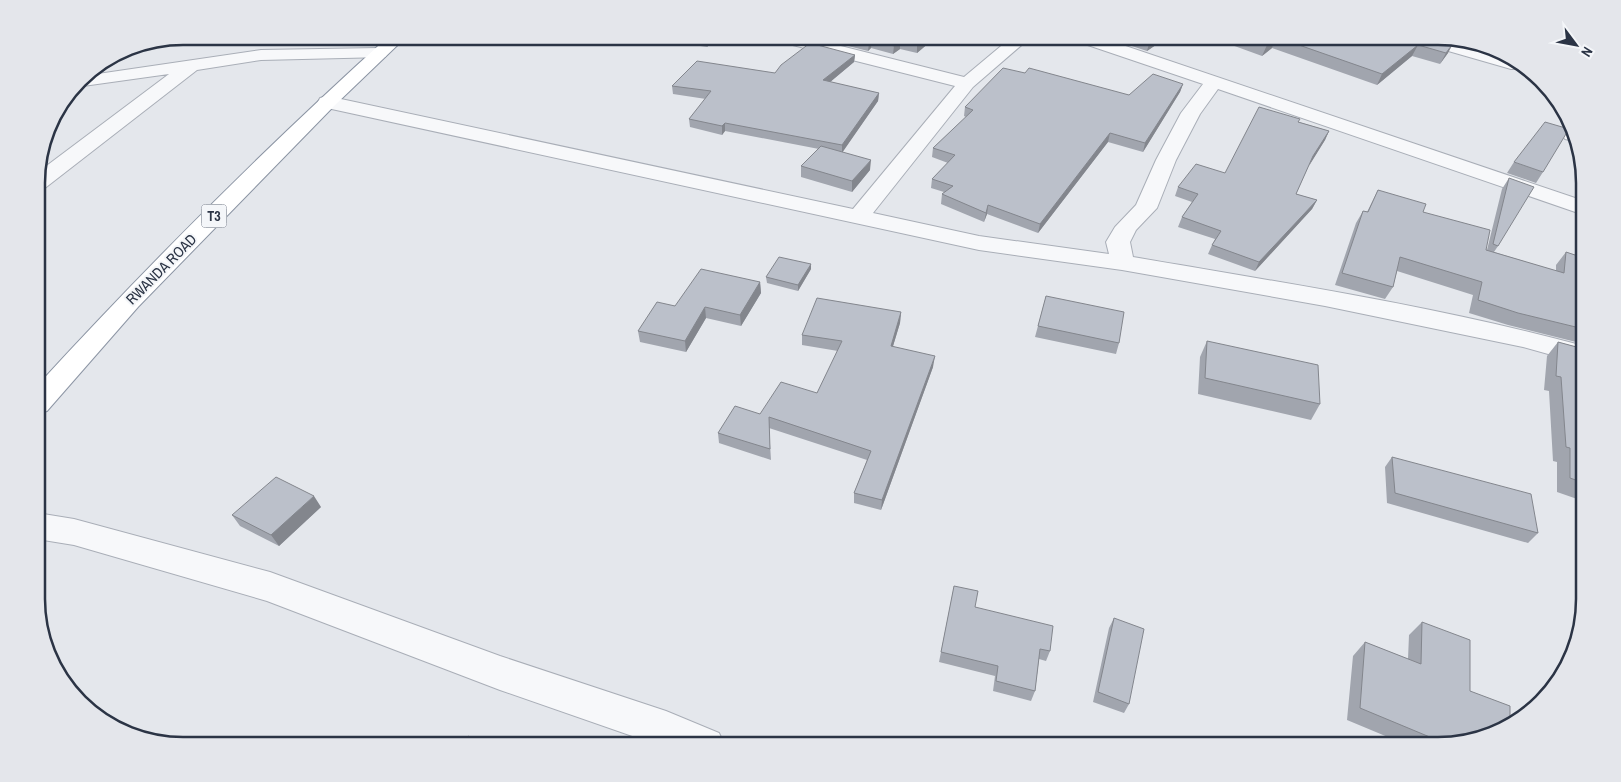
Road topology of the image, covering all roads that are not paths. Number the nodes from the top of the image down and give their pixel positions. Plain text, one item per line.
1 (388, 45) edge
2 (816, 45) edge
3 (1013, 45) edge
4 (1105, 45) edge
5 (1450, 46) edge
6 (379, 53) junction
7 (1498, 60) edge
8 (194, 64) junction
9 (91, 80) edge
10 (968, 83) junction
11 (1213, 83) junction
12 (327, 102) junction
13 (45, 178) edge
14 (1576, 205) edge
15 (859, 216) junction
16 (1122, 263) junction
17 (1576, 353) edge
18 (45, 395) edge
19 (45, 527) edge
20 (685, 737) edge

1 - 6 highway, RWANDA ROAD / T3
2 - 10 street
3 - 10 street
4 - 11 street
5 - 7 street
6 - 8 street
6 - 12 highway, RWANDA ROAD / T3
8 - 9 street
8 - 13 street
10 - 15 street
11 - 14 street
11 - 16 street
12 - 15 street
12 - 18 highway, RWANDA ROAD / T3
15 - 16 street
16 - 17 street
19 - 20 street

